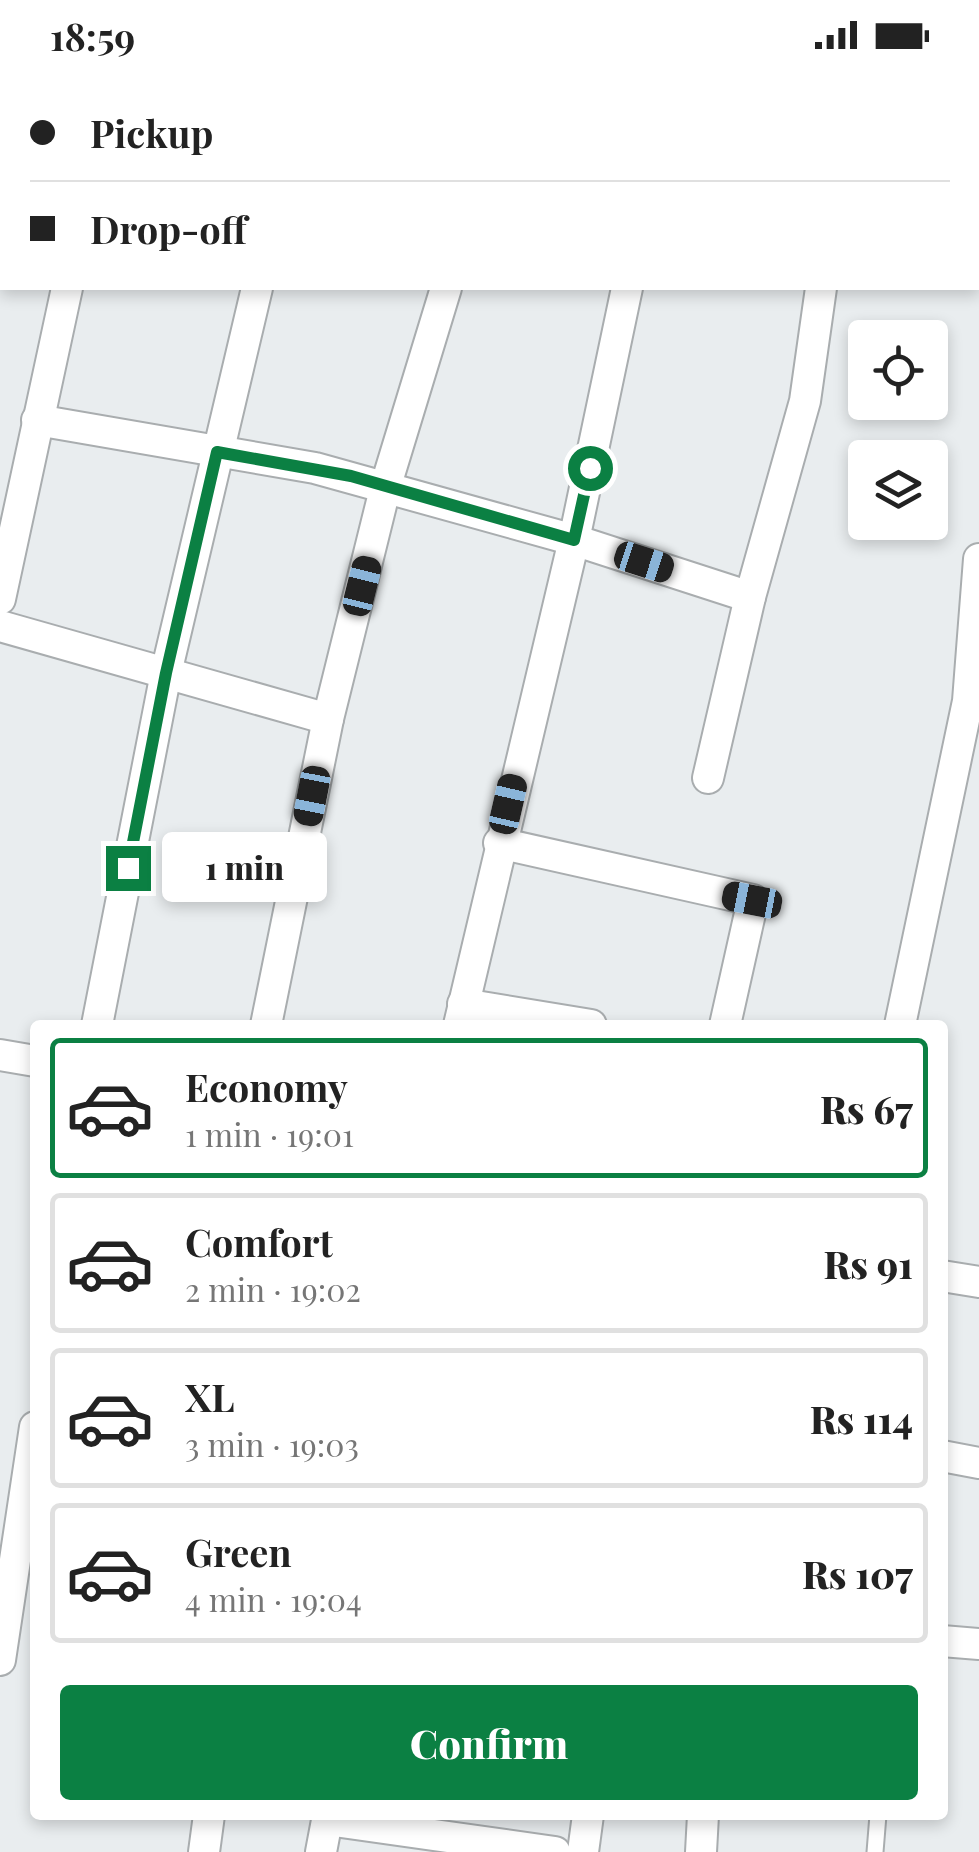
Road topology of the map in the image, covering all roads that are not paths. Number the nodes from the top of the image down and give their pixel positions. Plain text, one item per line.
1 (67, 290) edge
2 (256, 290) edge
3 (445, 290) edge
4 (628, 290) edge
5 (821, 290) edge
6 (36, 420) junction
7 (217, 452) junction
8 (386, 486) junction
9 (574, 540) junction
10 (979, 559) edge
11 (750, 596) junction
12 (0, 599) edge
13 (0, 626) edge
14 (166, 673) junction
15 (328, 719) junction
16 (708, 778) dead end
17 (499, 843) junction
18 (461, 1014) edge
19 (98, 1020) edge
20 (267, 1020) edge
21 (532, 1020) edge
22 (726, 1020) edge
23 (901, 1020) edge
24 (0, 1055) edge
25 (30, 1060) edge
26 (948, 1277) edge
27 (979, 1282) edge
28 (948, 1457) edge
29 (30, 1460) edge
30 (979, 1463) edge
31 (948, 1641) edge
32 (979, 1644) edge
33 (0, 1660) edge
34 (208, 1820) edge
35 (328, 1820) edge
36 (341, 1820) edge
37 (587, 1820) edge
38 (703, 1820) edge
39 (878, 1820) edge
40 (204, 1852) edge
41 (322, 1852) edge
42 (555, 1852) edge
43 (583, 1852) edge
44 (701, 1852) edge
45 (875, 1852) edge

1 - 6 street
2 - 7 street
3 - 8 street
4 - 9 street
5 - 11 street
6 - 7 street
6 - 12 street
7 - 8 street
7 - 14 street
8 - 9 street
8 - 15 street
9 - 11 street
9 - 17 street
10 - 23 street
11 - 16 street
13 - 14 street
14 - 15 street
14 - 19 street
15 - 20 street
17 - 18 street
17 - 22 street
18 - 21 street
24 - 25 street
26 - 27 street
28 - 30 street
29 - 33 street
31 - 32 street
34 - 40 street
35 - 41 street
36 - 42 street
37 - 43 street
38 - 44 street
39 - 45 lane

